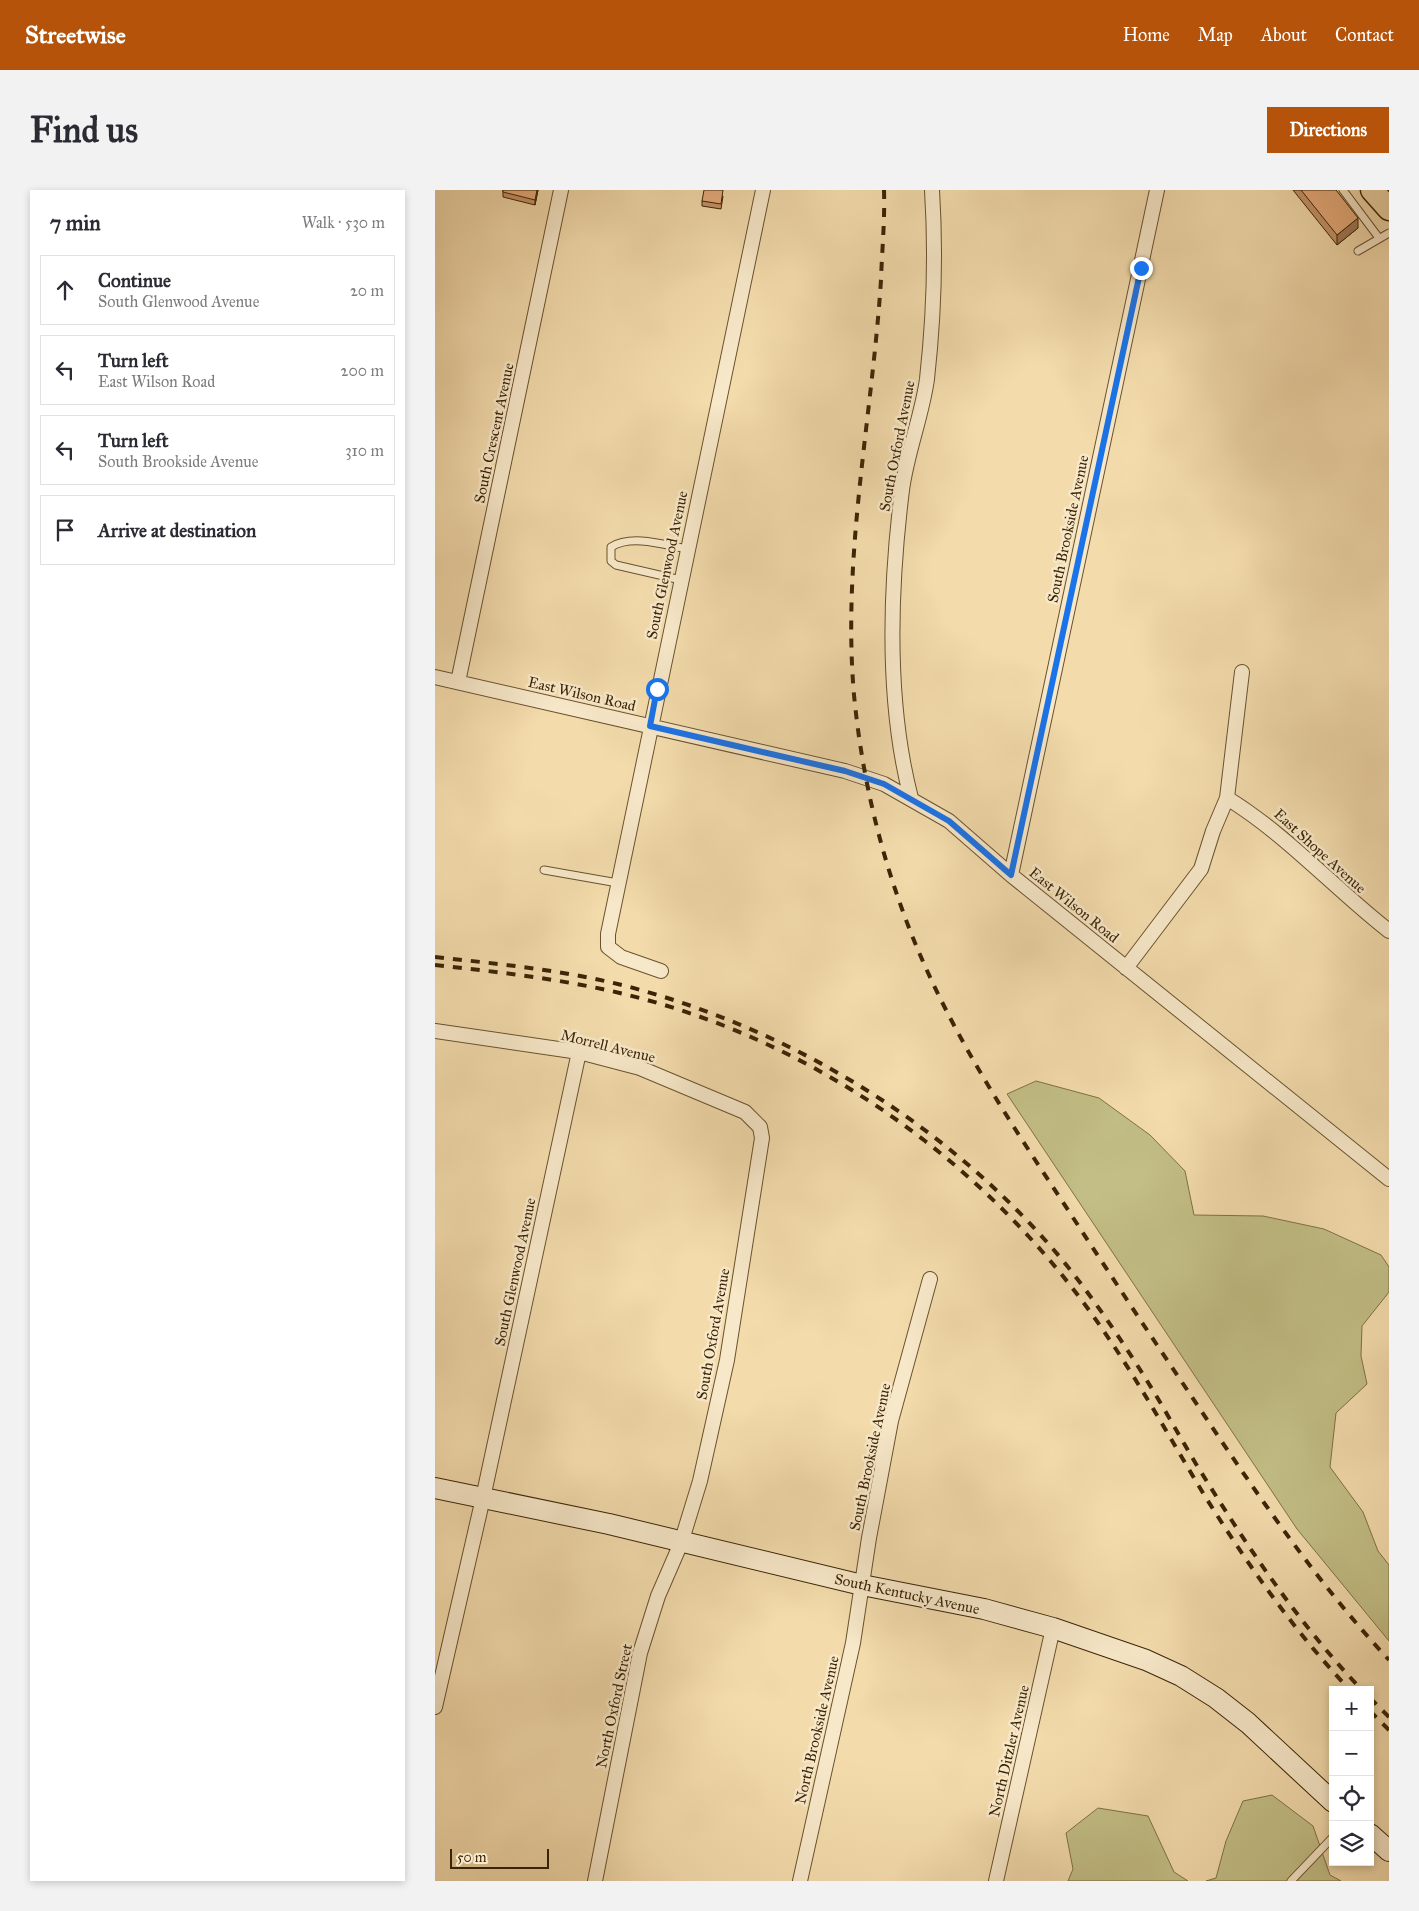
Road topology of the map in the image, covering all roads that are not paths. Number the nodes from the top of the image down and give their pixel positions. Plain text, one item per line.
1 (561, 190) edge
2 (763, 190) edge
3 (932, 190) edge
4 (1157, 190) edge
5 (1343, 190) edge
6 (1371, 190) edge
7 (1389, 209) edge
8 (1389, 233) edge
9 (1379, 238) junction
10 (1358, 250) dead end
11 (687, 549) junction
12 (681, 580) junction
13 (1242, 672) dead end
14 (435, 677) edge
15 (458, 682) junction
16 (650, 726) junction
17 (911, 798) junction
18 (1227, 798) junction
19 (544, 870) dead end
20 (1011, 875) junction
21 (618, 883) junction
22 (1389, 931) edge
23 (1126, 968) junction
24 (661, 971) dead end
25 (435, 1031) edge
26 (579, 1052) junction
27 (760, 1128) joint
28 (1389, 1179) edge
29 (930, 1279) dead end
30 (435, 1488) edge
31 (483, 1498) junction
32 (681, 1543) junction
33 (862, 1586) junction
34 (1053, 1628) junction
35 (435, 1707) edge
36 (1329, 1798) edge
37 (1374, 1838) edge
38 (1329, 1842) edge
39 (1389, 1851) edge
40 (595, 1881) edge
41 (800, 1881) edge
42 (996, 1881) edge
43 (1291, 1881) edge

1 - 15 street, South Crescent Avenue
2 - 11 street, South Glenwood Avenue
3 - 17 street, South Oxford Avenue
4 - 20 street, South Brookside Avenue
5 - 9 lane
6 - 7 main road
8 - 9 lane
9 - 10 lane
11 - 12 street, South Glenwood Avenue
11 - 12 lane
12 - 16 street, South Glenwood Avenue
13 - 18 street
14 - 15 street, East Wilson Road
15 - 16 street, East Wilson Road
16 - 17 street, East Wilson Road
16 - 21 street, South Glenwood Avenue
17 - 20 street, East Wilson Road
18 - 22 street, East Shope Avenue
18 - 23 street
19 - 21 lane
20 - 23 street, East Wilson Road
21 - 24 street, South Glenwood Avenue
23 - 28 street, East Wilson Road
25 - 26 street, Morrell Avenue
26 - 27 street, Morrell Avenue
26 - 31 street, South Glenwood Avenue
27 - 32 street, South Oxford Avenue
29 - 33 street, South Brookside Avenue
30 - 31 street, South Kentucky Avenue
31 - 32 street, South Kentucky Avenue
31 - 35 street, South Glenwood Avenue
32 - 33 street, South Kentucky Avenue
32 - 40 street, North Oxford Street
33 - 34 street, South Kentucky Avenue
33 - 41 street, North Brookside Avenue
34 - 36 street, South Kentucky Avenue
34 - 42 street, North Ditzler Avenue
37 - 39 street
38 - 43 lane

